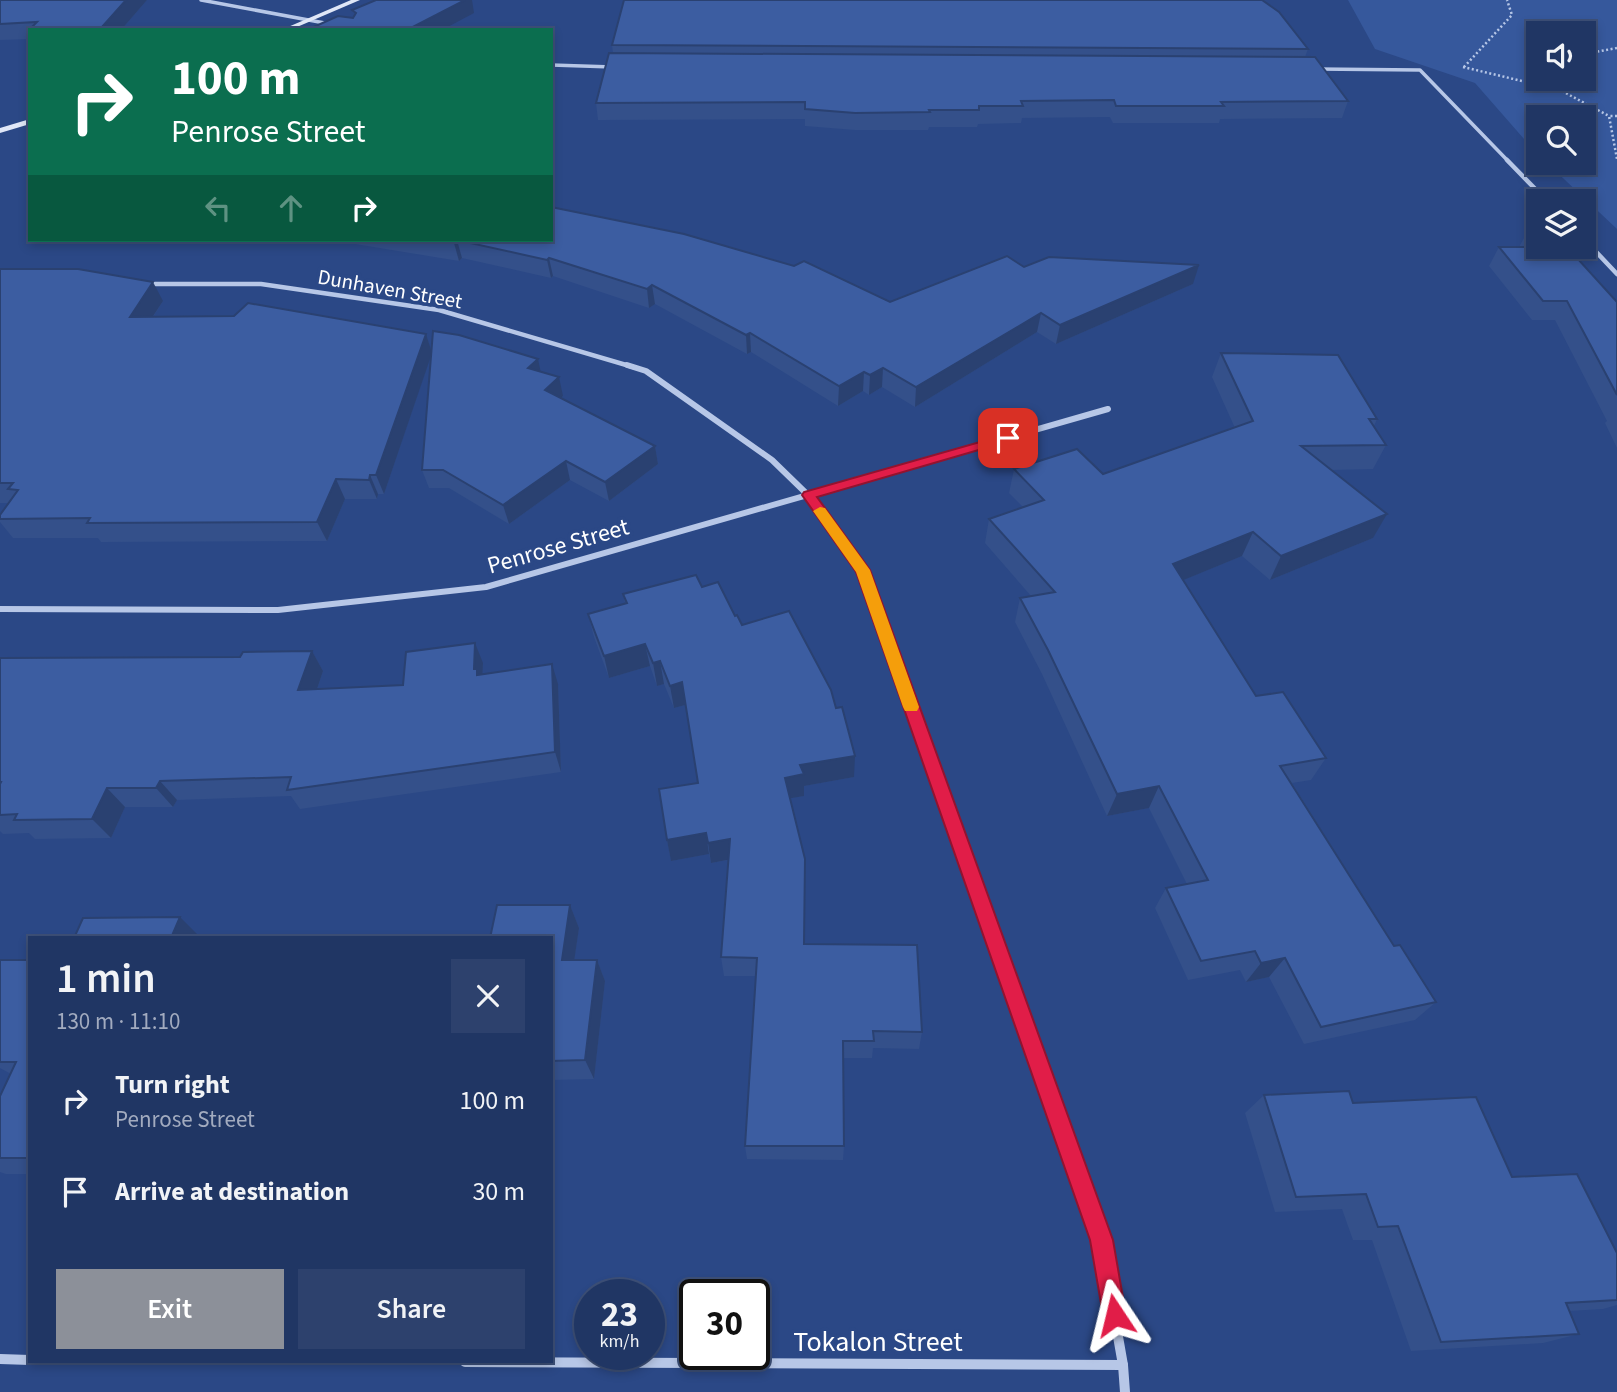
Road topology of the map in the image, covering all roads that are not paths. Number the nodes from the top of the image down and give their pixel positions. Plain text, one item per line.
1 (201, 0) edge
2 (357, 0) edge
3 (308, 20) junction
4 (341, 26) edge
5 (289, 28) edge
6 (553, 65) edge
7 (614, 66) edge
8 (1309, 69) edge
9 (28, 122) edge
10 (0, 131) edge
11 (1535, 189) edge
12 (1596, 252) edge
13 (1617, 274) edge
14 (137, 284) edge
15 (1108, 409) dead end
16 (808, 495) junction
17 (0, 609) edge
18 (0, 1359) edge
19 (28, 1360) edge
20 (553, 1362) edge
21 (1123, 1364) junction
22 (1125, 1392) edge

1 - 3 street
2 - 3 main road
3 - 4 street
3 - 5 main road
6 - 7 street
8 - 11 street
9 - 10 main road
12 - 13 street
14 - 16 street, Dunhaven Street
15 - 16 street, Penrose Street
16 - 17 street, Penrose Street
16 - 21 street, Dunhaven Street
18 - 19 street
20 - 21 street, Tokalon Street
21 - 22 street, Dunhaven Street

